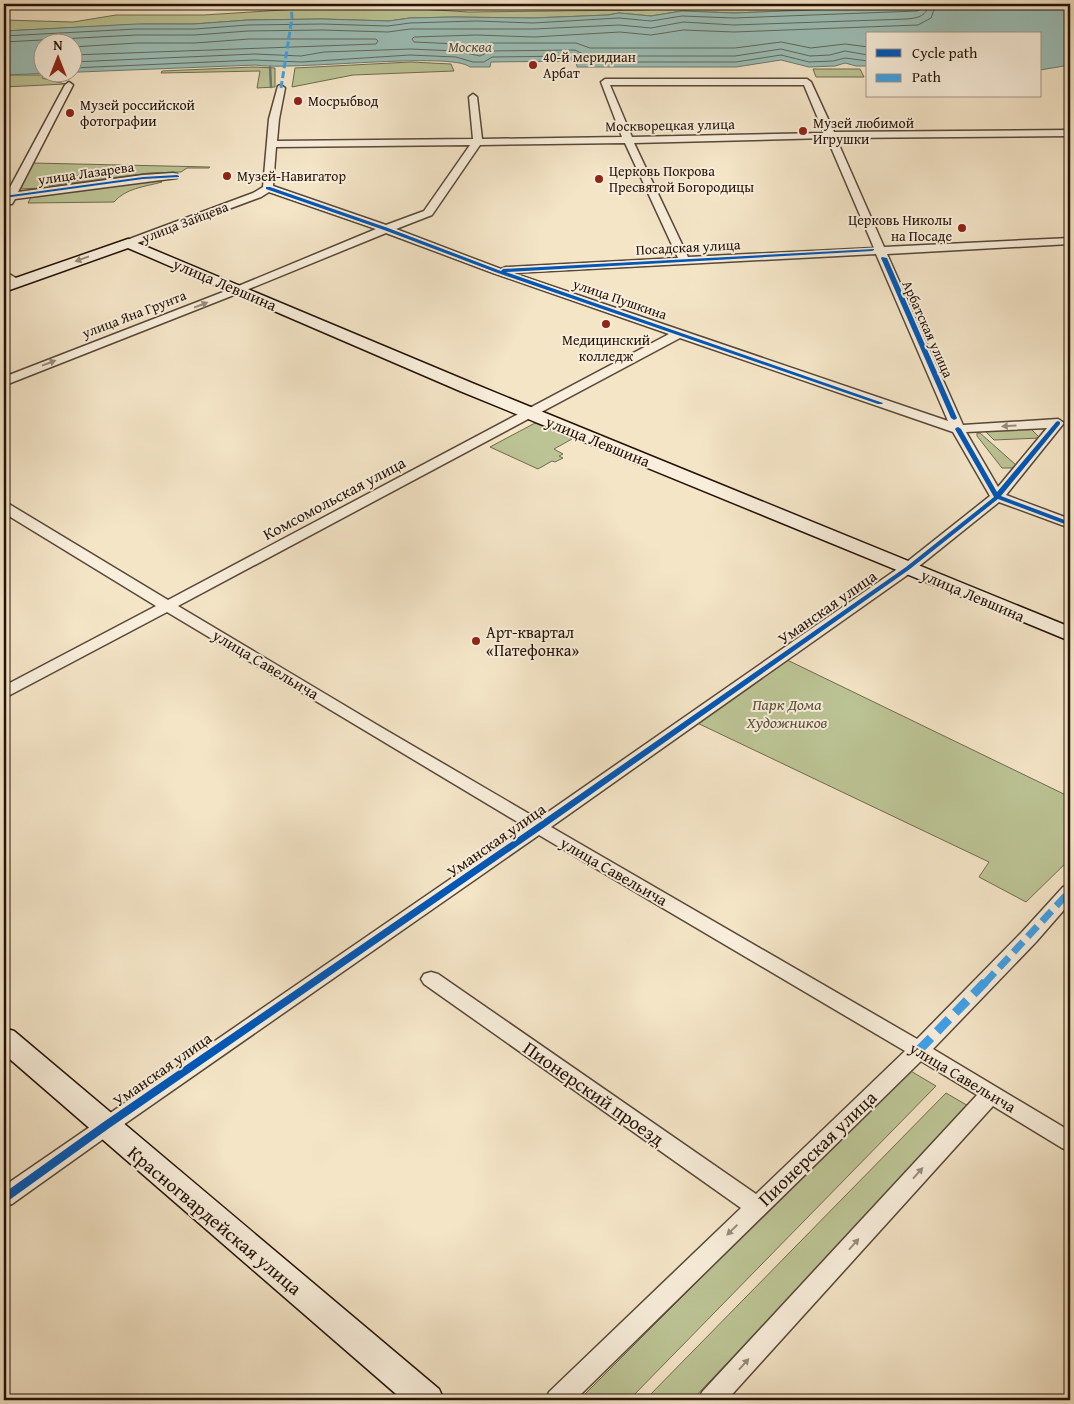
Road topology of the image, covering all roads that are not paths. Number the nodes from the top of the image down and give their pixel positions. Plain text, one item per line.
1 (69, 86) dead end
2 (281, 88) dead end
3 (473, 97) dead end
4 (1070, 133) edge
5 (831, 135) junction
6 (628, 140) junction
7 (478, 141) junction
8 (271, 144) junction
9 (173, 176) dead end
10 (268, 188) junction
11 (7, 197) edge
12 (4, 208) edge
13 (386, 229) junction
14 (1070, 241) edge
15 (128, 243) junction
16 (880, 250) junction
17 (684, 260) junction
18 (497, 271) junction
19 (4, 274) edge
20 (10, 285) edge
21 (240, 289) junction
22 (680, 333) junction
23 (4, 381) edge
24 (532, 414) junction
25 (958, 429) junction
26 (997, 496) junction
27 (4, 506) edge
28 (1070, 524) edge
29 (908, 568) junction
30 (169, 605) junction
31 (1070, 635) edge
32 (4, 692) edge
33 (539, 827) junction
34 (1070, 891) edge
35 (431, 979) dead end
36 (4, 1038) edge
37 (919, 1050) junction
38 (990, 1094) junction
39 (105, 1126) junction
40 (1070, 1142) edge
41 (4, 1198) edge
42 (756, 1206) junction
43 (427, 1400) edge
44 (558, 1400) edge
45 (711, 1400) edge

1 - 11 street
2 - 8 street
3 - 7 street
4 - 5 street, Москворецкая улица
5 - 6 street, Москворецкая улица
5 - 6 street, Арбатская улица
5 - 16 street, Арбатская улица
6 - 7 street, Москворецкая улица
6 - 17 street
7 - 8 street, Москворецкая улица
7 - 13 street
8 - 10 street
9 - 11 street, улица Лазарева
10 - 13 street, улица Пушкина
10 - 15 street, улица Зайцева
11 - 12 street
13 - 18 street, улица Пушкина
13 - 21 street, улица Яна Грунта
14 - 16 street, Посадская улица
15 -> 20 street, улица Зайцева
15 - 21 street, улица Левшина
16 - 17 street, Посадская улица
16 - 25 street, Арбатская улица
17 - 18 street, Посадская улица
18 - 22 street, улица Пушкина
19 - 20 street
23 -> 21 street, улица Яна Грунта
21 - 24 street, улица Левшина
22 - 24 street, Комсомольская улица
22 - 25 street, улица Пушкина
24 - 29 street, улица Левшина
24 - 30 street, Комсомольская улица
25 - 26 street, Арбатская улица
26 -> 25 street, Уманская улица
26 - 28 street
26 - 29 street, Уманская улица
27 - 30 street, улица Савельича
29 - 31 street, улица Левшина
29 - 33 street, Уманская улица
30 - 32 street, Комсомольская улица
30 - 33 street, улица Савельича
33 - 37 street, улица Савельича
33 - 39 street, Уманская улица
34 - 37 street, Пионерская улица
35 - 42 street, Пионерский проезд
36 - 39 street, Красногвардейская улица
37 - 38 street, улица Савельича
37 - 42 street, Пионерская улица
38 - 40 street, улица Савельича
45 -> 38 street
39 - 41 street, Уманская улица
39 - 43 street, Красногвардейская улица
42 -> 44 street, Пионерская улица

